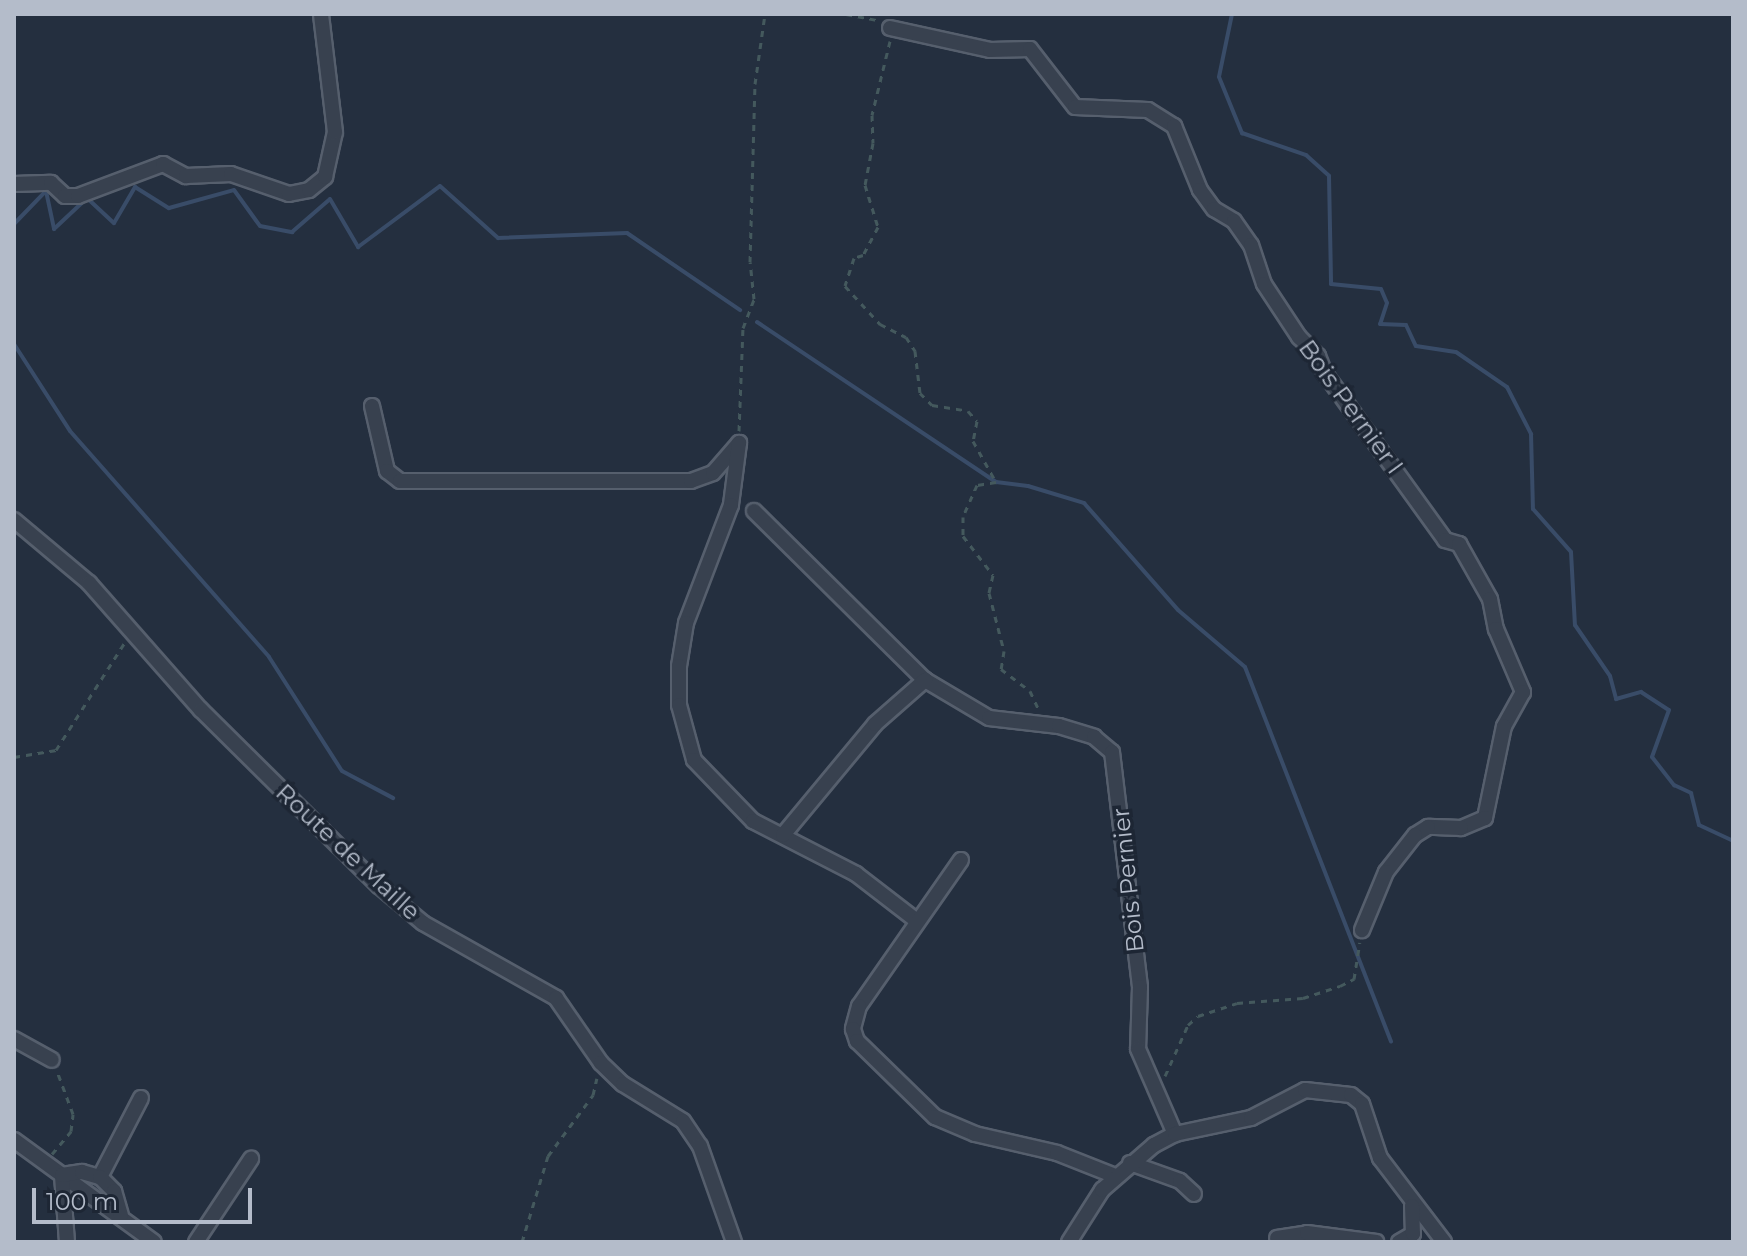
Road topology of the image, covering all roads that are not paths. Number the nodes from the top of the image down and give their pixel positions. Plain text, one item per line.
1 (321, 14) edge
2 (890, 28) road end
3 (14, 184) edge
4 (372, 406) dead end
5 (713, 473) junction
6 (731, 505) junction
7 (754, 511) dead end
8 (14, 520) edge
9 (925, 680) junction
10 (783, 835) junction
11 (961, 860) dead end
12 (917, 921) junction
13 (1362, 930) road end
14 (14, 1039) edge
15 (52, 1060) road end
16 (141, 1098) dead end
17 (1175, 1134) junction
18 (14, 1140) edge
19 (251, 1159) dead end
20 (1130, 1163) junction
21 (62, 1175) junction
22 (1115, 1176) junction
23 (100, 1177) junction
24 (1194, 1194) dead end
25 (1411, 1202) junction
26 (121, 1215) junction
27 (1277, 1238) dead end
28 (67, 1242) edge
29 (154, 1242) edge
30 (196, 1242) edge
31 (734, 1242) edge
32 (1069, 1242) edge
33 (1376, 1242) edge
34 (1399, 1242) edge
35 (1444, 1242) edge

1 - 3 street
2 - 13 street, Bois Pernier I
4 - 5 street
5 - 6 street
5 - 6 street
6 - 10 street
7 - 9 street, Bois Pernier
8 - 31 street, Route de Maille
9 - 10 street
9 - 17 street, Bois Pernier
10 - 12 street
11 - 12 street
12 - 22 street
14 - 15 street
16 - 23 street
17 - 20 street
17 - 25 street
18 - 21 street
19 - 30 street
20 - 22 street
20 - 24 street
21 - 23 street
21 - 26 street
21 - 28 street
22 - 32 street
23 - 26 street
25 - 34 street
25 - 35 street
26 - 29 street
27 - 33 street

